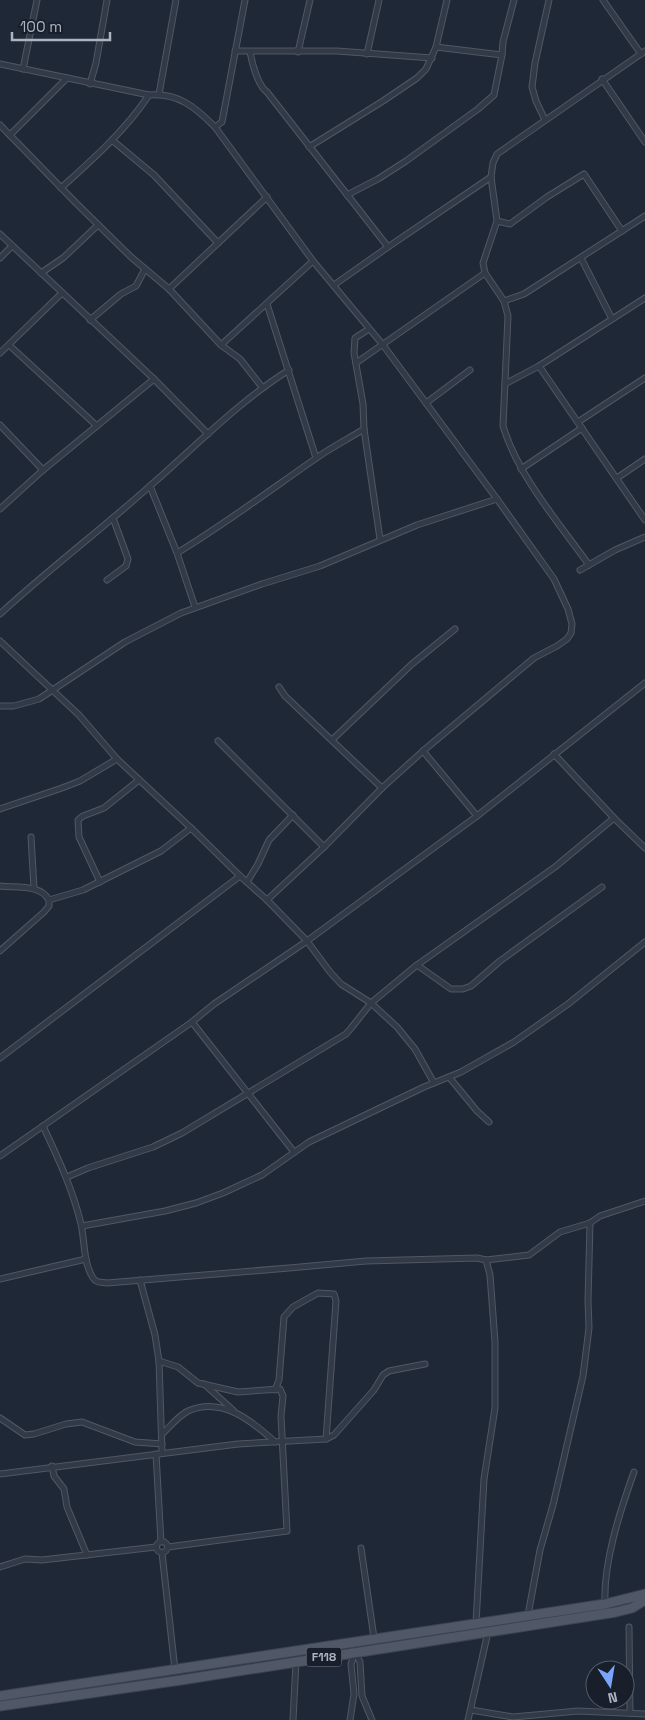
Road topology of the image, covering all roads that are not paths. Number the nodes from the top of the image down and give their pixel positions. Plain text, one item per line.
1 (37, 0) edge
2 (107, 0) edge
3 (176, 0) edge
4 (245, 0) edge
5 (310, 0) edge
6 (379, 0) edge
7 (447, 0) edge
8 (514, 0) edge
9 (549, 0) edge
10 (603, 0) edge
11 (436, 46) junction
12 (235, 51) junction
13 (250, 52) junction
14 (298, 52) junction
15 (643, 53) edge
16 (367, 54) junction
17 (502, 55) junction
18 (432, 58) junction
19 (0, 64) edge
20 (23, 69) junction
21 (67, 78) junction
22 (602, 79) junction
23 (90, 84) junction
24 (159, 94) junction
25 (149, 95) junction
26 (545, 120) junction
27 (0, 125) edge
28 (215, 128) junction
29 (10, 135) junction
30 (112, 140) junction
31 (645, 142) edge
32 (309, 147) junction
33 (491, 177) junction
34 (61, 188) junction
35 (347, 196) junction
36 (267, 197) junction
37 (645, 216) edge
38 (497, 221) junction
39 (98, 225) junction
40 (622, 231) junction
41 (0, 234) edge
42 (218, 243) junction
43 (12, 246) junction
44 (388, 247) junction
45 (0, 258) edge
46 (581, 258) junction
47 (313, 261) junction
48 (145, 269) junction
49 (485, 272) junction
50 (41, 273) junction
51 (334, 285) junction
52 (169, 289) junction
53 (62, 293) junction
54 (645, 298) edge
55 (504, 300) junction
56 (267, 304) junction
57 (612, 319) junction
58 (90, 320) junction
59 (369, 328) junction
60 (9, 345) junction
61 (221, 345) junction
62 (383, 345) junction
63 (0, 353) edge
64 (356, 364) junction
65 (539, 366) junction
66 (289, 370) junction
67 (470, 370) dead end
68 (645, 378) edge
69 (154, 380) junction
70 (505, 384) junction
71 (262, 387) junction
72 (426, 403) junction
73 (578, 422) junction
74 (0, 425) edge
75 (97, 426) junction
76 (582, 428) junction
77 (364, 429) junction
78 (208, 434) junction
79 (316, 458) junction
80 (645, 459) edge
81 (521, 469) junction
82 (44, 470) junction
83 (617, 478) junction
84 (150, 486) junction
85 (497, 499) junction
86 (0, 509) edge
87 (113, 518) junction
88 (645, 520) edge
89 (645, 537) edge
90 (380, 539) junction
91 (177, 553) junction
92 (590, 565) junction
93 (580, 570) dead end
94 (108, 580) dead end
95 (195, 607) junction
96 (0, 614) edge
97 (455, 629) dead end
98 (0, 641) edge
99 (645, 683) edge
100 (279, 687) dead end
101 (54, 690) junction
102 (0, 706) edge
103 (332, 740) junction
104 (218, 741) dead end
105 (422, 752) junction
106 (554, 754) junction
107 (117, 759) junction
108 (139, 780) junction
109 (382, 788) junction
110 (0, 809) edge
111 (293, 815) junction
112 (477, 816) junction
113 (614, 818) junction
114 (191, 828) junction
115 (31, 837) dead end
116 (324, 847) junction
117 (645, 848) edge
118 (240, 876) junction
119 (100, 882) junction
120 (247, 882) junction
121 (0, 886) edge
122 (602, 887) dead end
123 (34, 888) junction
124 (49, 900) junction
125 (267, 900) junction
126 (307, 941) junction
127 (645, 942) edge
128 (0, 951) edge
129 (417, 965) junction
130 (371, 1003) junction
131 (192, 1022) junction
132 (0, 1058) edge
133 (449, 1077) junction
134 (434, 1083) junction
135 (248, 1092) junction
136 (489, 1122) dead end
137 (43, 1126) junction
138 (294, 1152) junction
139 (0, 1156) edge
140 (67, 1177) junction
141 (645, 1201) edge
142 (590, 1223) junction
143 (82, 1226) junction
144 (86, 1259) junction
145 (486, 1260) junction
146 (0, 1279) edge
147 (140, 1280) junction
148 (159, 1361) junction
149 (425, 1364) dead end
150 (203, 1384) junction
151 (275, 1390) junction
152 (235, 1412) junction
153 (0, 1418) edge
154 (162, 1434) junction
155 (326, 1439) junction
156 (275, 1442) junction
157 (283, 1442) junction
158 (162, 1444) junction
159 (159, 1453) junction
160 (52, 1466) junction
161 (634, 1472) dead end
162 (0, 1474) edge
163 (161, 1542) junction
164 (156, 1547) junction
165 (168, 1547) junction
166 (361, 1548) dead end
167 (162, 1553) junction
168 (87, 1555) junction
169 (0, 1567) edge
170 (645, 1594) edge
171 (645, 1600) edge
172 (605, 1604) junction
173 (528, 1615) junction
174 (476, 1623) junction
175 (629, 1627) dead end
176 (488, 1632) junction
177 (374, 1638) junction
178 (354, 1641) junction
179 (355, 1652) junction
180 (296, 1662) junction
181 (175, 1670) junction
182 (0, 1696) edge
183 (0, 1706) edge
184 (471, 1710) junction
185 (630, 1713) junction
186 (645, 1714) edge
187 (554, 1717) edge
188 (293, 1720) edge
189 (350, 1720) edge
190 (372, 1720) edge
191 (468, 1720) edge

1 - 20 street
2 - 23 street
3 - 24 street
4 - 12 street
5 - 14 street
6 - 16 street
7 - 11 street
8 - 17 street
9 - 26 street
10 - 15 street
11 - 17 street
11 - 18 street
12 - 13 street
12 - 28 street
13 - 14 street
13 - 32 street
14 - 16 street
15 - 22 street
16 - 18 street
17 - 35 street
18 - 32 street
19 - 20 street
20 - 21 street
21 - 23 street
21 - 29 street
22 - 26 street
22 - 31 street
23 - 25 street
24 - 25 street
24 - 28 street
25 - 30 street
26 - 33 street
27 - 29 street
28 - 36 street
29 - 34 street
30 - 34 street
30 - 42 street
32 - 35 street
33 - 38 street
33 - 44 street
34 - 39 street
35 - 44 street
36 - 42 street
36 - 47 street
37 - 40 street
38 - 40 street
38 - 49 street
39 - 48 street
39 - 50 street
40 - 46 street
41 - 43 street
42 - 52 street
43 - 45 street
43 - 50 street
44 - 51 street
46 - 55 street
46 - 57 street
47 - 51 street
47 - 56 street
48 - 52 street
48 - 58 street
49 - 55 street
49 - 62 street
50 - 53 street
51 - 59 street
52 - 61 street
53 - 58 street
53 - 60 street
54 - 57 street
55 - 70 street
56 - 61 street
56 - 66 street
57 - 65 street
58 - 69 street
59 - 62 street
59 - 64 street
60 - 63 street
60 - 75 street
61 - 71 street
62 - 64 street
62 - 72 street
64 - 77 street
65 - 70 street
65 - 73 street
66 - 71 street
66 - 79 street
67 - 72 street
68 - 73 street
69 - 75 street
69 - 78 street
70 - 81 street
71 - 78 street
72 - 85 street
73 - 76 street
74 - 82 street
75 - 82 street
76 - 81 street
76 - 83 street
77 - 79 street
77 - 90 street
78 - 84 street
79 - 91 street
80 - 83 street
81 - 92 street
82 - 86 street
83 - 88 street
84 - 87 street
84 - 91 street
85 - 90 street
85 - 105 street
87 - 94 street
87 - 96 street
89 - 92 street
90 - 95 street
91 - 95 street
92 - 93 street
95 - 101 street
97 - 103 street
98 - 101 street
99 - 106 street
100 - 103 street
101 - 102 street
101 - 107 street
103 - 109 street
104 - 111 street
105 - 109 street
105 - 112 street
106 - 112 street
106 - 113 street
107 - 108 street
107 - 110 street
108 - 114 street
108 - 119 street
109 - 116 street
111 - 116 street
111 - 120 street
112 - 126 street
113 - 117 street
113 - 129 street
114 - 118 street
114 - 119 street
115 - 123 street
116 - 125 street
118 - 120 street
118 - 132 street
119 - 124 street
120 - 125 street
121 - 123 street
122 - 129 street
123 - 124 street
124 - 128 street
125 - 126 street
126 - 130 street
126 - 131 street
127 - 133 street
129 - 130 street
130 - 134 street
130 - 135 street
131 - 135 street
131 - 137 street
133 - 134 street
133 - 136 street
134 - 138 street
135 - 138 street
135 - 140 street
137 - 139 street
137 - 140 street
138 - 143 street
140 - 143 street
141 - 142 street
142 - 145 street
142 - 173 street
143 - 144 street
144 - 146 street
144 - 147 street
145 - 147 street
145 - 174 street
147 - 148 street
148 - 150 street
148 - 154 street
149 - 155 street
150 - 151 street
150 - 152 street
151 - 155 street
151 - 157 street
152 - 154 street
152 - 156 street
153 - 158 street
154 - 158 street
155 - 157 street
156 - 157 street
156 - 159 street
157 - 165 street
158 - 159 street
159 - 160 street
159 - 163 street
160 - 162 street
160 - 168 street
161 - 172 street
163 - 164 street
163 - 165 street
164 - 167 street
164 - 168 street
165 - 167 street
166 - 177 street
167 - 181 street
168 - 169 street
170 - 172 main road, F118
171 - 176 main road, F118
172 - 173 main road, F118
173 - 174 main road, F118
174 - 177 main road, F118
175 - 185 street
176 - 179 main road, F118
176 - 184 street
177 - 178 main road, F118
178 - 179 street
178 - 181 main road, F118
179 - 180 main road, F118
179 - 189 street
179 - 190 street
180 - 183 main road, F118
180 - 188 street
181 - 182 main road, F118
184 - 187 street
184 - 191 street
185 - 186 street
185 - 187 street

